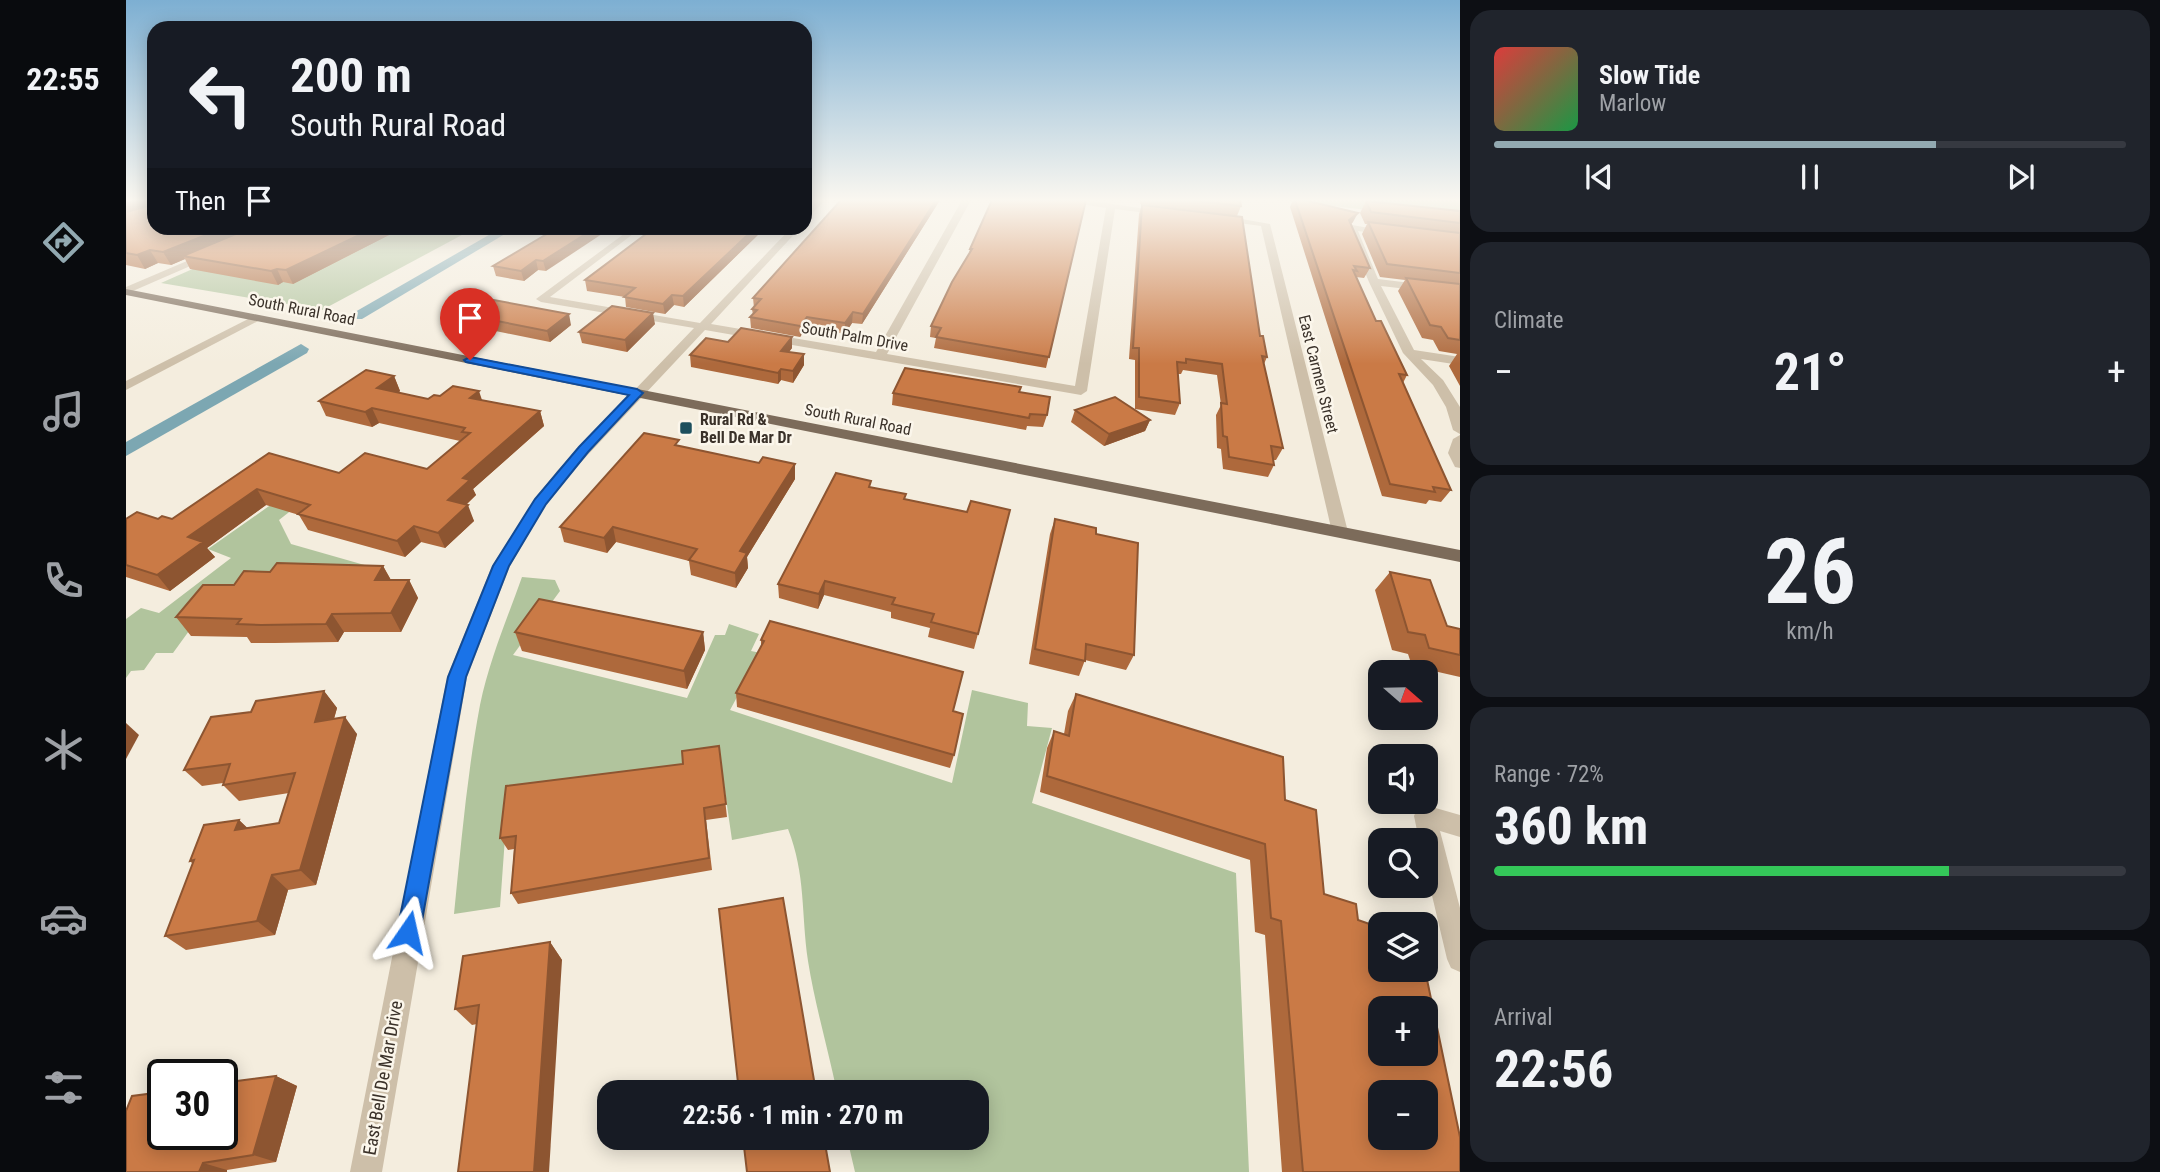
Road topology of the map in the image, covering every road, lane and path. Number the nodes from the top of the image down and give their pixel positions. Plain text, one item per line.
1 (210, 255) edge
2 (601, 255) edge
3 (770, 255) edge
4 (936, 255) edge
5 (1103, 255) edge
6 (1272, 255) edge
7 (1363, 255) edge
8 (1374, 282) junction
9 (126, 292) edge
10 (1460, 292) edge
11 (256, 318) junction
12 (702, 326) junction
13 (1409, 353) junction
14 (880, 356) junction
15 (1460, 360) edge
16 (126, 386) edge
17 (637, 393) junction
18 (1460, 429) edge
19 (1460, 439) edge
20 (1460, 464) edge
21 (1339, 531) junction
22 (1460, 556) edge
23 (1460, 826) edge
24 (1460, 959) edge
25 (366, 1172) edge

1 - 9 street
2 - 12 street, South Palm Drive
3 - 12 street, East Bell De Mar Drive
4 - 14 street
5 - 14 street, South Palm Drive
6 - 21 street, East Carmen Street
7 - 8 street
8 - 10 street
8 - 13 street
9 - 11 main road, South Rural Road
11 - 16 street
11 - 17 main road, South Rural Road
12 - 14 street, South Palm Drive
12 - 17 street, East Bell De Mar Drive
13 - 15 street
13 - 18 street
17 - 21 main road, South Rural Road
17 - 25 street, East Bell De Mar Drive
19 - 20 street
21 - 22 main road, South Rural Road
23 - 24 street

